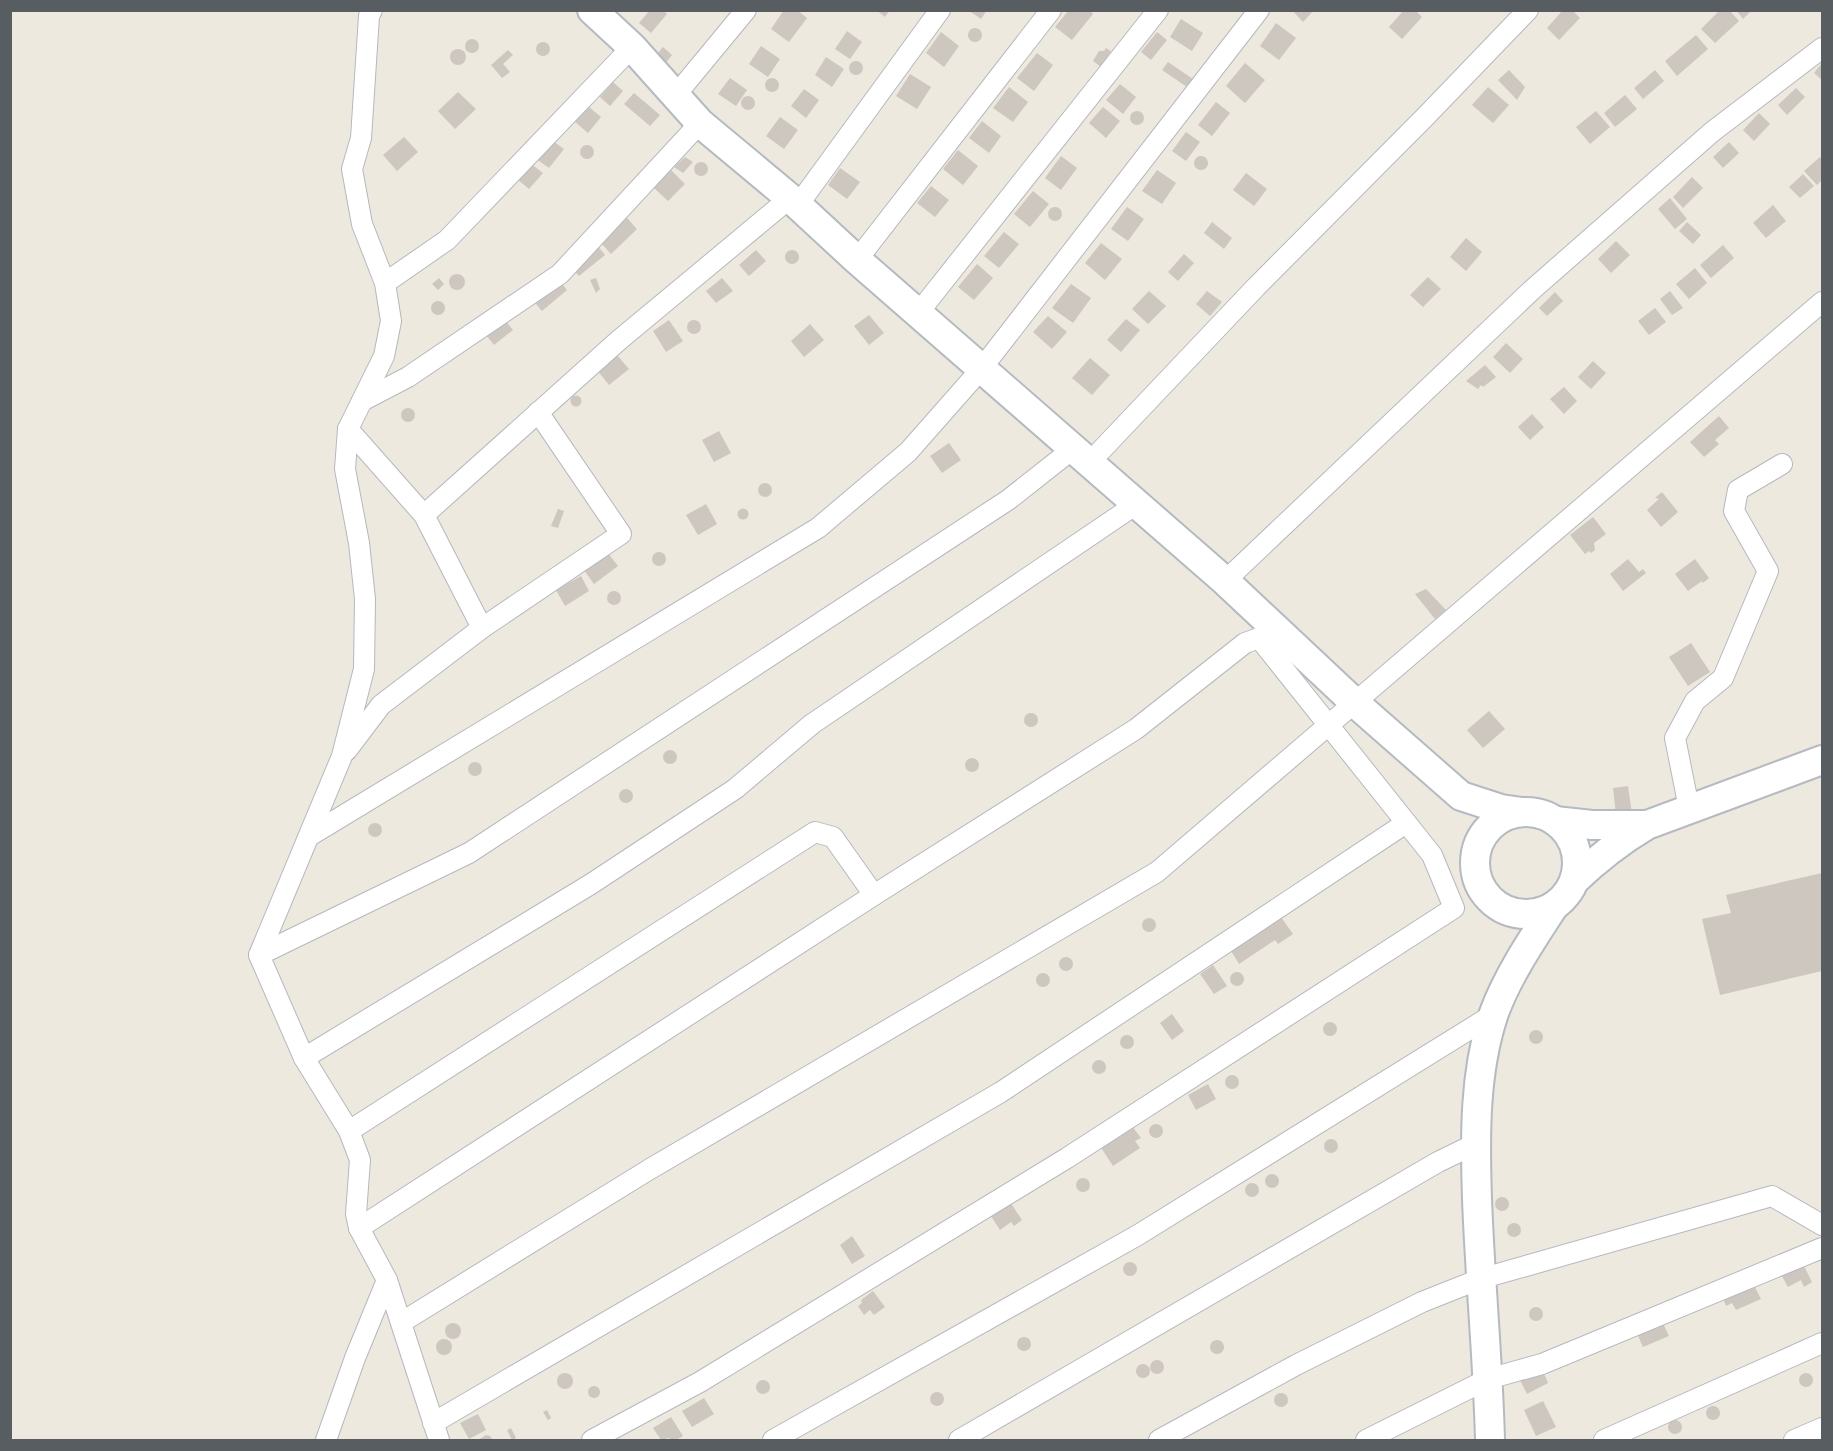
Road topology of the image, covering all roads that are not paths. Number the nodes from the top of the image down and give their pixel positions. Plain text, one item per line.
1 (372, 10) edge
2 (592, 10) edge
3 (746, 10) edge
4 (940, 10) edge
5 (1051, 10) edge
6 (1158, 10) edge
7 (1259, 10) edge
8 (1527, 10) edge
9 (632, 47) junction
10 (1822, 48) edge
11 (675, 96) junction
12 (700, 123) junction
13 (794, 201) junction
14 (857, 260) junction
15 (386, 284) junction
16 (1822, 302) edge
17 (918, 312) junction
18 (982, 368) junction
19 (362, 401) junction
20 (538, 412) junction
21 (348, 429) junction
22 (1082, 455) junction
23 (1782, 464) dead end
24 (1138, 503) junction
25 (424, 515) junction
26 (1225, 581) junction
27 (482, 628) junction
28 (1266, 632) junction
29 (1355, 703) junction
30 (1328, 727) junction
31 (342, 756) junction
32 (1822, 760) edge
33 (1461, 796) junction
34 (1689, 808) junction
35 (1522, 812) junction
36 (1555, 821) junction
37 (1406, 823) junction
38 (1647, 825) junction
39 (311, 835) junction
40 (1475, 856) junction
41 (1574, 881) junction
42 (873, 895) junction
43 (1554, 906) junction
44 (1507, 910) junction
45 (259, 955) junction
46 (1518, 962) junction
47 (1494, 1014) junction
48 (304, 1058) junction
49 (349, 1131) junction
50 (1475, 1144) junction
51 (1822, 1224) edge
52 (359, 1228) junction
53 (1822, 1248) edge
54 (1480, 1279) junction
55 (387, 1280) junction
56 (402, 1322) junction
57 (1822, 1343) edge
58 (1488, 1379) junction
59 (1822, 1428) edge
60 (436, 1432) edge
61 (326, 1440) edge
62 (592, 1440) edge
63 (773, 1440) edge
64 (959, 1440) edge
65 (1160, 1440) edge
66 (1366, 1440) edge
67 (1491, 1440) edge
68 (1604, 1440) edge
69 (1794, 1440) edge

1 - 15 street
2 - 9 street
3 - 11 street
4 - 13 street
5 - 14 street
6 - 17 street
7 - 18 street
8 - 22 street
9 - 11 street
9 - 15 street
10 - 26 street
11 - 12 street
12 - 13 street
12 - 19 street
13 - 14 street
13 - 20 street
14 - 17 street
15 - 19 street
16 - 29 street
17 - 18 street
18 - 22 street
18 - 39 street
19 - 21 street
20 - 25 street
20 - 27 street
21 - 25 street
21 - 31 street
22 - 24 street
22 - 45 street
23 - 34 street
24 - 26 street
24 - 48 street
25 - 27 street
26 - 28 street
27 - 31 street
28 - 29 street
28 - 30 street
28 - 42 street
29 - 30 street
29 - 33 street
30 - 37 street
30 - 56 street
31 - 39 street
32 - 34 street
33 - 35 street
33 - 40 street
34 - 38 street
35 - 36 street
35 - 40 street
36 - 38 street
36 - 41 street
37 - 60 street
37 - 62 street
38 - 41 street
39 - 45 street
40 - 44 street
41 - 43 street
42 - 49 street
42 - 52 street
43 - 44 street
43 - 46 street
44 - 46 street
45 - 48 street
46 - 47 street
47 - 50 street
47 - 63 street
48 - 49 street
49 - 52 street
50 - 54 street
50 - 64 street
51 - 54 street
52 - 55 street
53 - 58 street
54 - 58 street
54 - 65 street
55 - 56 street
55 - 61 street
56 - 60 street
57 - 68 street
58 - 66 street
58 - 67 street
59 - 69 street

